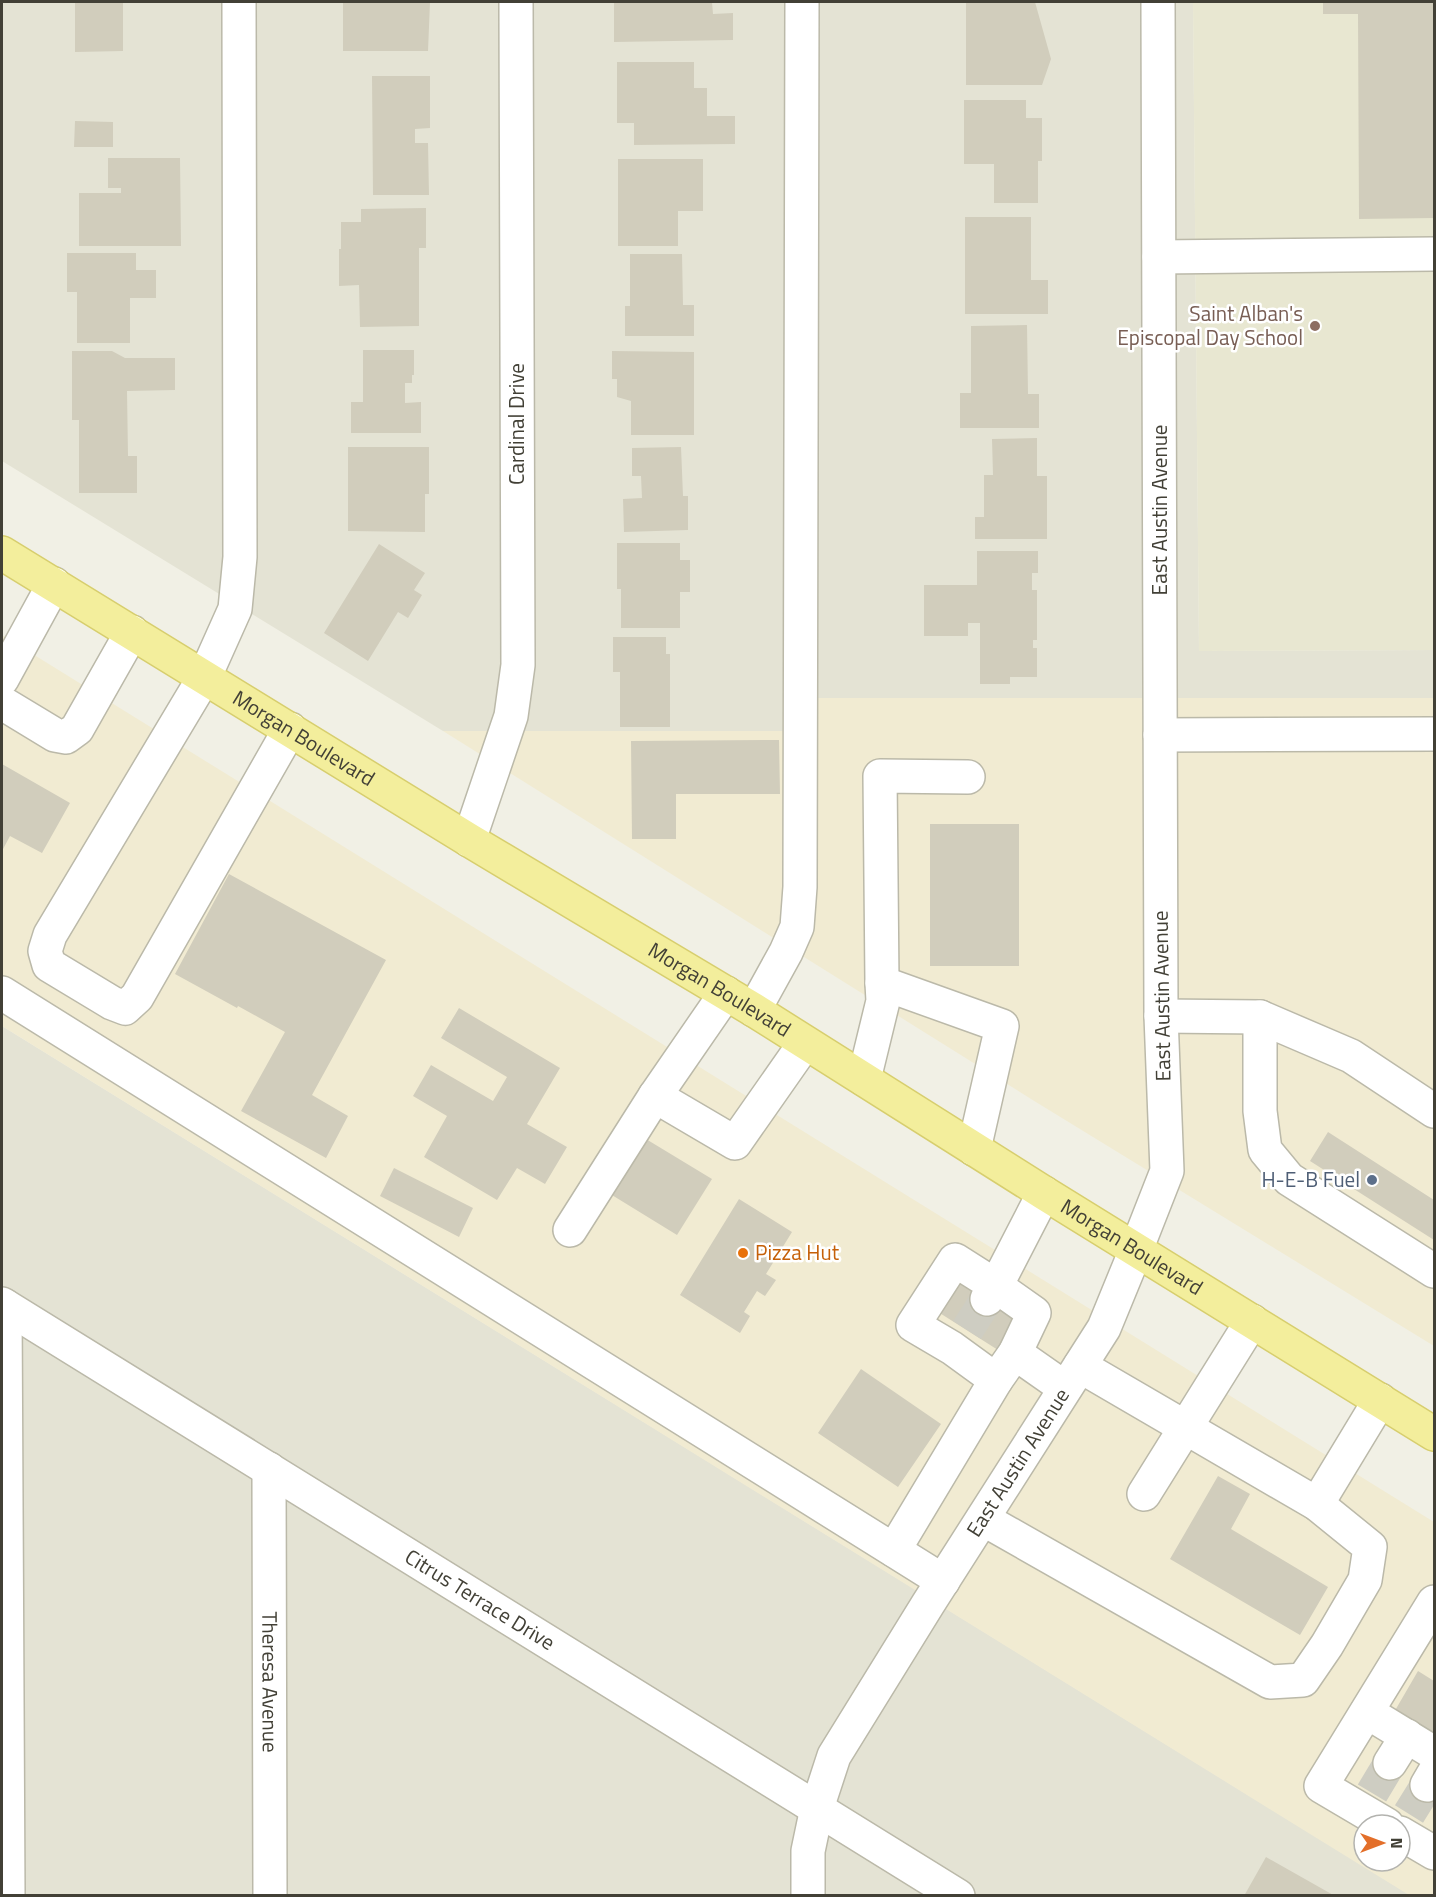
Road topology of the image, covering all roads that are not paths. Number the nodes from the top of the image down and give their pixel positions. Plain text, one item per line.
1 (239, 2) edge
2 (516, 2) edge
3 (802, 2) edge
4 (1158, 2) edge
5 (1434, 254) edge
6 (1159, 257) junction
7 (2, 553) edge
8 (54, 584) junction
9 (132, 632) junction
10 (205, 676) junction
11 (2, 678) edge
12 (2, 703) edge
13 (290, 729) junction
14 (1434, 734) edge
15 (1160, 735) junction
16 (968, 777) dead end
17 (469, 840) junction
18 (882, 983) junction
19 (2, 993) edge
20 (726, 993) junction
21 (754, 1010) junction
22 (1161, 1016) junction
23 (1260, 1017) junction
24 (805, 1043) junction
25 (864, 1079) junction
26 (655, 1096) junction
27 (1434, 1111) edge
28 (974, 1149) junction
29 (1044, 1193) junction
30 (570, 1230) dead end
31 (1136, 1250) junction
32 (1434, 1271) edge
33 (992, 1293) junction
34 (3, 1305) edge
35 (1252, 1321) junction
36 (1015, 1353) junction
37 (1072, 1377) junction
38 (996, 1380) junction
39 (1380, 1400) junction
40 (1185, 1427) junction
41 (1434, 1434) edge
42 (269, 1469) junction
43 (1144, 1494) dead end
44 (1317, 1504) junction
45 (982, 1519) junction
46 (894, 1550) junction
47 (943, 1581) junction
48 (1434, 1602) edge
49 (1368, 1712) junction
50 (1434, 1753) edge
51 (817, 1808) junction
52 (1379, 1813) edge
53 (1412, 1836) edge
54 (1434, 1853) edge
55 (8, 1896) edge
56 (270, 1896) edge
57 (808, 1896) edge
58 (958, 1896) edge

1 - 10 street
2 - 17 street, Cardinal Drive
3 - 21 street
4 - 6 street, East Austin Avenue
5 - 6 street
6 - 15 street, East Austin Avenue
7 - 8 main road, Morgan Boulevard
8 - 9 main road, Morgan Boulevard
8 - 11 street
9 - 10 main road, Morgan Boulevard
9 - 12 street
10 - 13 main road, Morgan Boulevard
10 - 13 street
13 - 17 main road, Morgan Boulevard
14 - 15 street
15 - 22 street, East Austin Avenue
16 - 18 street
17 - 20 main road, Morgan Boulevard
18 - 25 street
18 - 28 street
19 - 46 street
20 - 21 main road, Morgan Boulevard
20 - 26 street
21 - 24 main road, Morgan Boulevard
22 - 23 street
22 - 31 street, East Austin Avenue
23 - 27 street
23 - 32 street
24 - 25 main road, Morgan Boulevard
24 - 26 street
25 - 28 main road, Morgan Boulevard
26 - 30 street
28 - 29 main road, Morgan Boulevard
29 - 31 main road, Morgan Boulevard
29 - 33 street
31 - 35 main road, Morgan Boulevard
31 - 37 street, East Austin Avenue
33 - 36 street
33 - 38 street
34 - 42 street, Citrus Terrace Drive
34 - 55 street
35 - 39 main road, Morgan Boulevard
35 - 40 street
36 - 37 street
36 - 38 street
37 - 40 street
37 - 45 street, East Austin Avenue
38 - 46 street
39 - 41 main road, Morgan Boulevard
39 - 44 street
40 - 43 street
40 - 44 street
42 - 51 street, Citrus Terrace Drive
42 - 56 street, Theresa Avenue
44 - 45 street
45 - 47 street, East Austin Avenue
46 - 47 street
47 - 51 street, East Austin Avenue
48 - 49 street
49 - 50 street
49 - 52 street
51 - 57 street, East Austin Avenue
51 - 58 street, Citrus Terrace Drive
53 - 54 street

